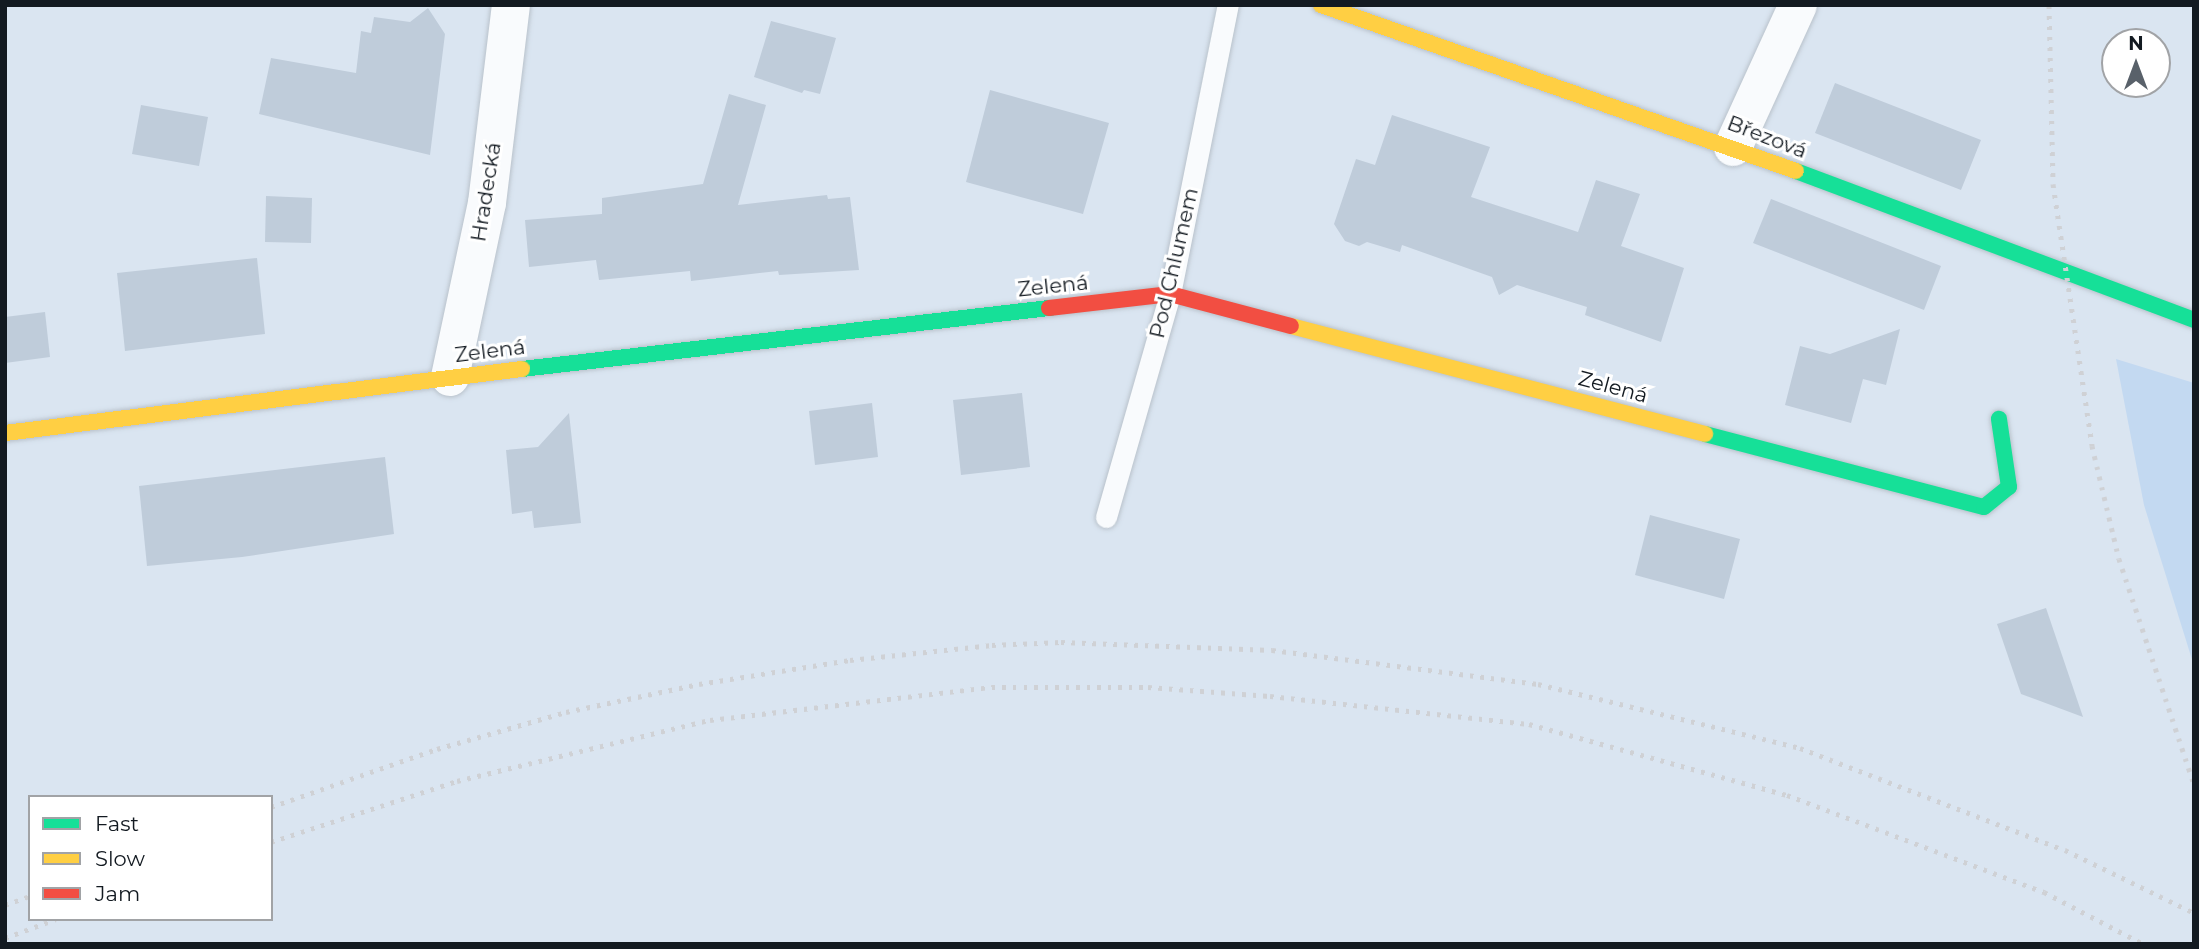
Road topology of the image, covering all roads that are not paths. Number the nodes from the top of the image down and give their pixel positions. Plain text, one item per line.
1 (511, 5) edge
2 (1228, 5) edge
3 (1321, 5) edge
4 (1798, 5) edge
5 (1733, 146) junction
6 (1170, 294) junction
7 (2194, 320) edge
8 (450, 377) junction
9 (1999, 419) dead end
10 (5, 432) edge
11 (1106, 517) dead end

1 - 8 street, Hradecká
2 - 6 lane, Pod Chlumem
3 - 5 street, Březová
4 - 5 street
5 - 7 street, Březová
6 - 8 street, Zelená
6 - 9 street, Zelená
6 - 11 lane, Pod Chlumem
8 - 10 street, Zelená

